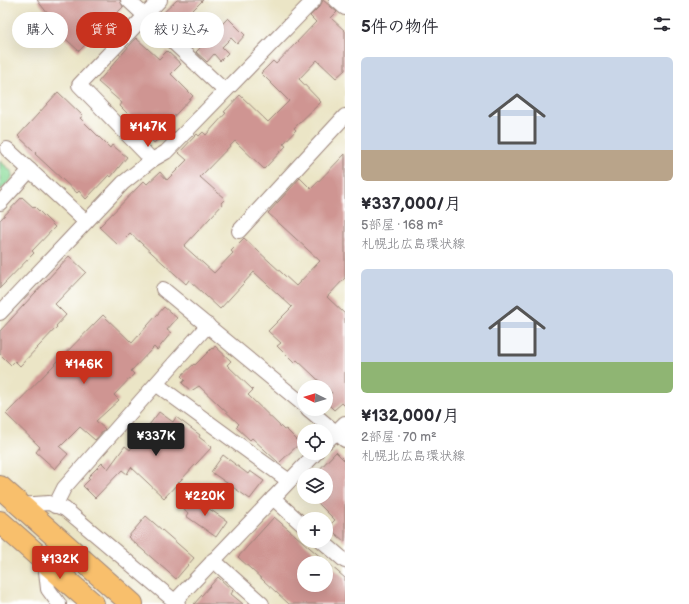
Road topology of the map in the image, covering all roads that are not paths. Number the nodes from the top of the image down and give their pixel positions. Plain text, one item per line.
1 (128, 0) edge
2 (160, 0) edge
3 (314, 0) edge
4 (336, 0) edge
5 (345, 8) edge
6 (141, 12) edge
7 (149, 12) edge
8 (140, 21) edge
9 (179, 48) edge
10 (225, 91) junction
11 (345, 116) edge
12 (7, 149) dead end
13 (152, 160) junction
14 (30, 170) junction
15 (0, 203) edge
16 (86, 222) junction
17 (239, 231) dead end
18 (163, 289) dead end
19 (0, 313) edge
20 (208, 325) junction
21 (156, 384) junction
22 (297, 399) edge
23 (318, 416) edge
24 (342, 432) edge
25 (333, 438) edge
26 (309, 460) edge
27 (289, 481) junction
28 (0, 487) edge
29 (273, 498) junction
30 (20, 505) junction
31 (55, 506) junction
32 (297, 520) edge
33 (0, 522) edge
34 (330, 548) edge
35 (213, 560) junction
36 (345, 561) edge
37 (45, 562) junction
38 (176, 602) edge
39 (59, 604) edge
40 (92, 604) edge
41 (132, 604) edge
42 (262, 604) edge

1 - 6 street
2 - 7 street
3 - 10 street
4 - 5 street
8 - 13 street
9 - 10 street
10 - 13 street
11 - 17 street
12 - 14 street
13 - 16 street
14 - 15 street
14 - 16 street
16 - 19 street
18 - 20 street
20 - 21 street
20 - 22 street
21 - 27 street
21 - 31 street
23 - 24 street
24 - 25 street
26 - 27 street
27 - 29 street
28 - 30 main road
29 - 32 street
29 - 35 street
30 - 31 street
30 - 41 main road
31 - 38 street
33 - 37 main road
34 - 36 street
35 - 38 street
35 - 42 street
37 - 39 street
37 - 40 main road

